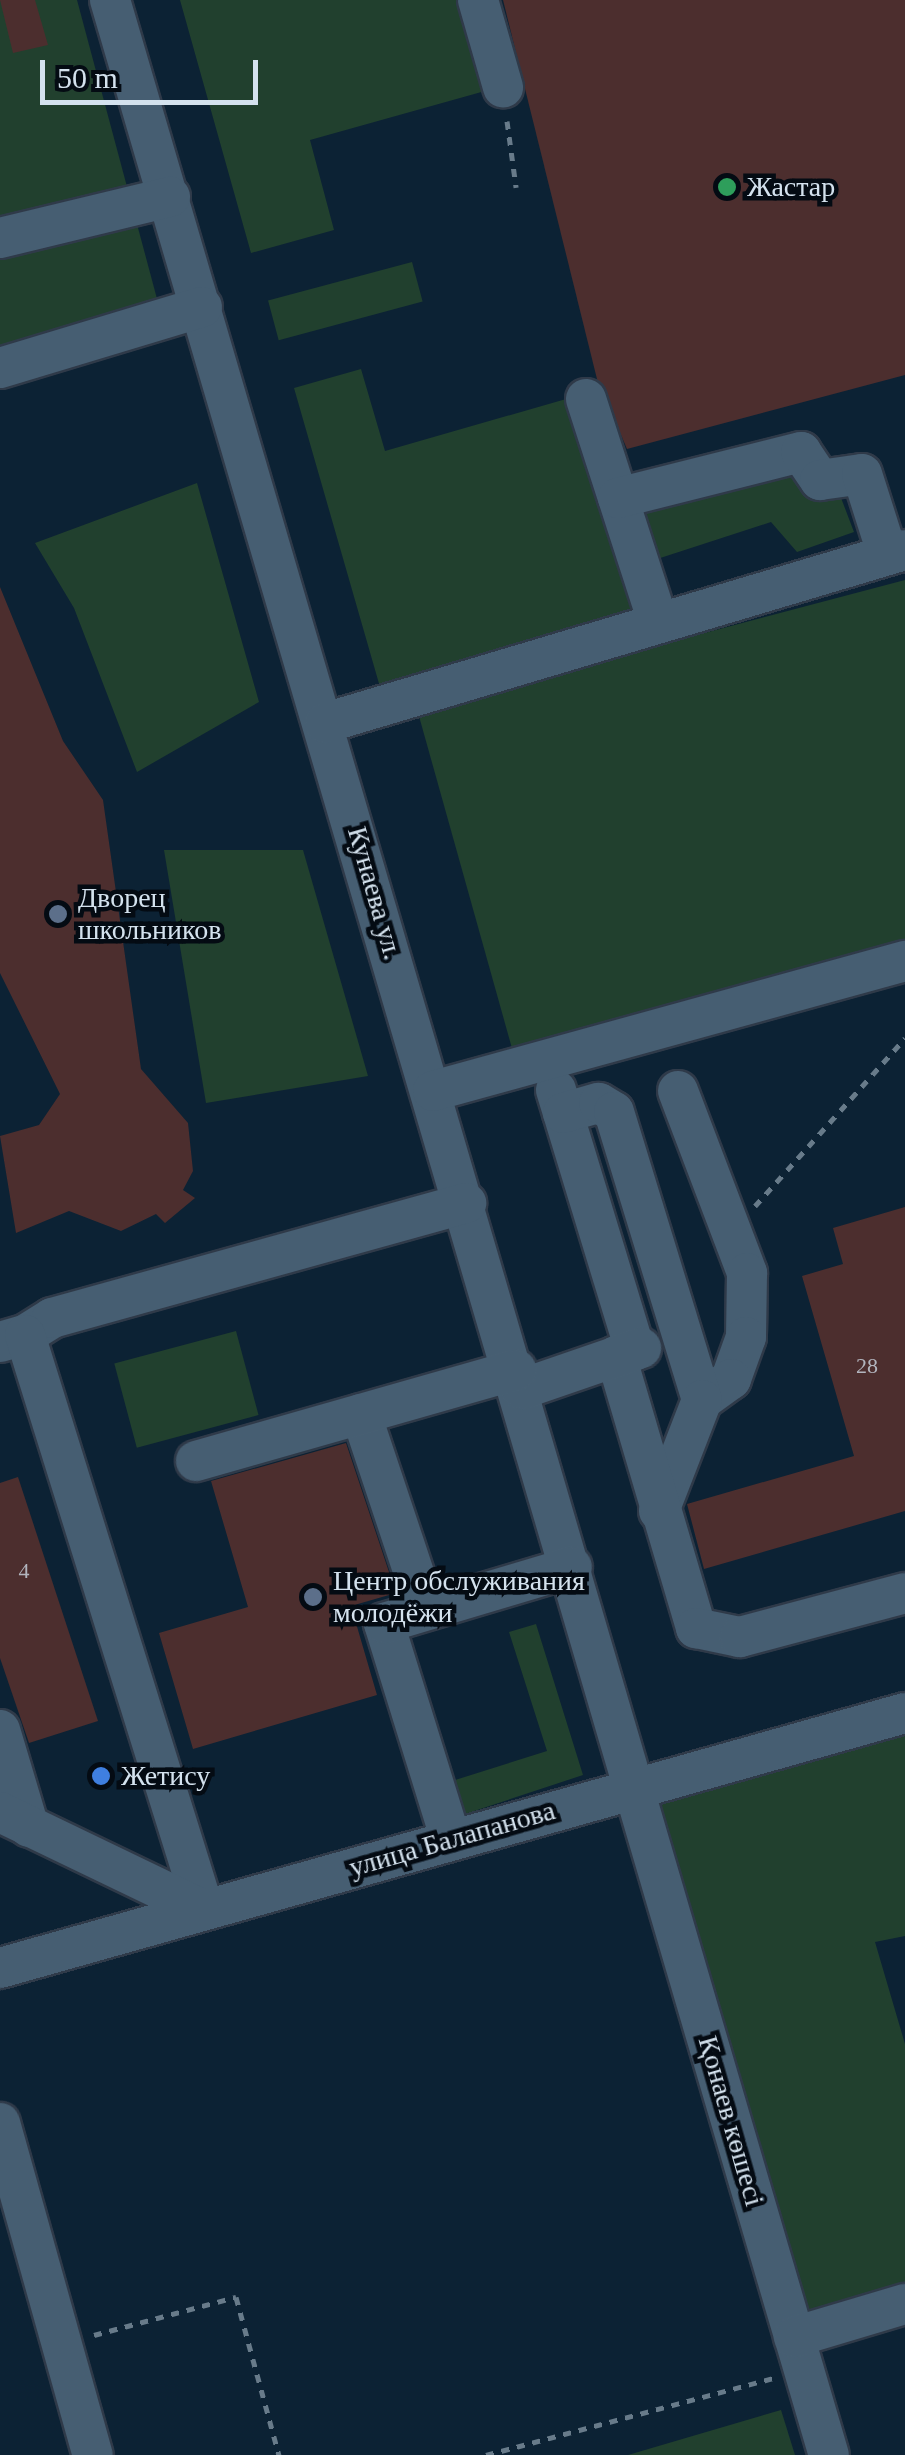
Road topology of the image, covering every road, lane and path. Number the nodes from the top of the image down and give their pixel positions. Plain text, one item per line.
1 (110, 0) edge
2 (478, 0) edge
3 (503, 86) joint
4 (516, 187) dead end
5 (170, 197) junction
6 (0, 238) edge
7 (202, 306) junction
8 (0, 368) edge
9 (586, 398) dead end
10 (618, 498) junction
11 (896, 552) edge
12 (658, 622) junction
13 (325, 723) junction
14 (905, 961) edge
15 (905, 1038) edge
16 (548, 1062) junction
17 (433, 1091) junction
18 (678, 1091) dead end
19 (563, 1113) junction
20 (466, 1203) junction
21 (734, 1231) junction
22 (680, 1334) junction
23 (12, 1339) edge
24 (626, 1353) junction
25 (519, 1380) junction
26 (702, 1400) junction
27 (361, 1414) junction
28 (196, 1461) dead end
29 (659, 1511) junction
30 (572, 1567) junction
31 (905, 1593) edge
32 (425, 1606) junction
33 (905, 1713) edge
34 (0, 1730) edge
35 (636, 1786) junction
36 (15, 1819) edge
37 (451, 1840) junction
38 (204, 1910) junction
39 (0, 1968) edge
40 (0, 2122) edge
41 (18, 2255) edge
42 (905, 2304) edge
43 (62, 2344) junction
44 (799, 2353) junction
45 (93, 2455) edge
46 (279, 2455) edge
47 (486, 2455) edge
48 (829, 2455) edge

1 - 5 street, Кунаева ул.
2 - 3 street
3 - 4 path
5 - 6 street
5 - 7 street, Кунаева ул.
7 - 8 street
7 - 13 street, Кунаева ул.
9 - 10 street
10 - 11 street
10 - 12 street
11 - 12 street
12 - 13 street
13 - 17 street, Кунаева ул.
14 - 16 street
15 - 21 path
16 - 17 street
16 - 19 street
17 - 20 street, Кунаева ул.
18 - 21 street
19 - 22 street
19 - 24 street
20 - 23 street
20 - 25 street, Кунаева ул.
21 - 26 street
22 - 24 street
22 - 26 street
23 - 38 street
24 - 25 street
24 - 29 street
25 - 27 street
25 - 30 street, Кунаева ул.
26 - 29 street
27 - 28 street
27 - 32 street
29 - 31 street
30 - 32 street
30 - 35 street, Кунаева ул.
32 - 37 street
33 - 35 street, улица Балапанова
34 - 36 street
35 - 37 street, улица Балапанова
35 - 44 street, Қонаев көшесі
36 - 38 street
37 - 38 street, улица Балапанова
38 - 39 street, улица Балапанова
40 - 41 street
41 - 43 street
42 - 44 street
43 - 45 street
43 - 46 path
44 - 47 path
44 - 48 street, Қонаев көшесі

